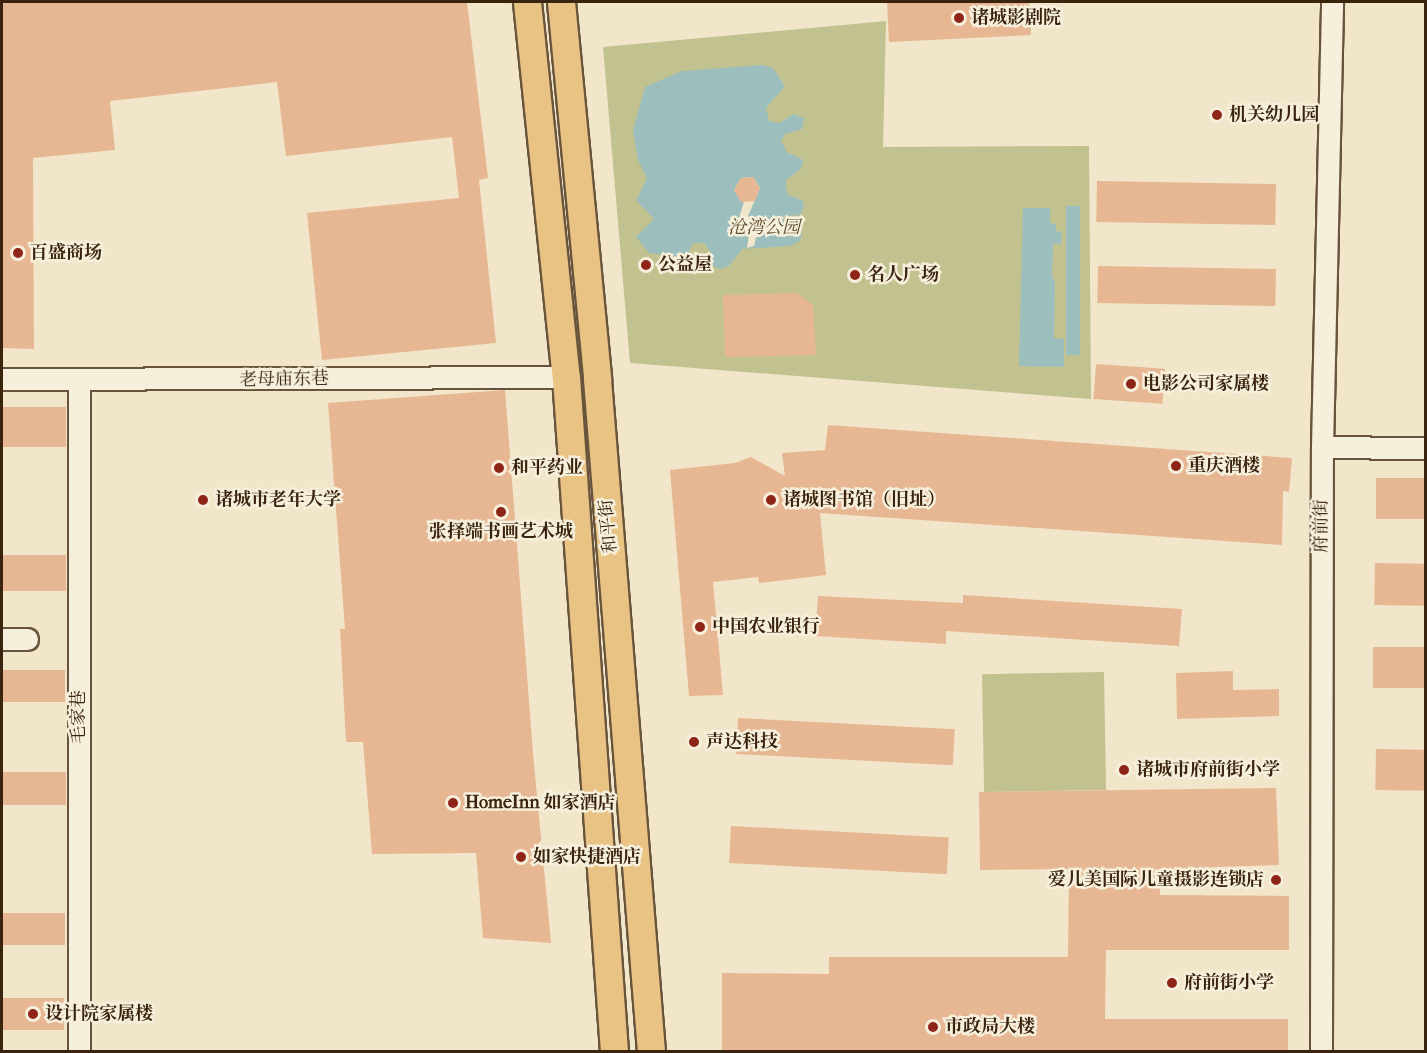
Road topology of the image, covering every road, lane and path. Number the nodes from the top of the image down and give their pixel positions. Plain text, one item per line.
1 (527, 2) edge
2 (561, 2) edge
3 (1332, 2) edge
4 (566, 377) junction
5 (2, 380) edge
6 (79, 382) junction
7 (1322, 447) junction
8 (1425, 447) edge
9 (2, 639) edge
10 (27, 639) dead end
11 (79, 1052) edge
12 (614, 1052) edge
13 (651, 1052) edge
14 (1321, 1052) edge

1 - 4 main road, 和平街
2 - 13 main road, 和平街
3 - 7 street, 府前街
4 - 6 street, 老母庙东巷
4 - 12 main road, 和平街
5 - 6 street, 老母庙东巷
6 - 11 street, 毛家巷
7 - 8 street
7 - 14 street, 府前街
9 - 10 street

